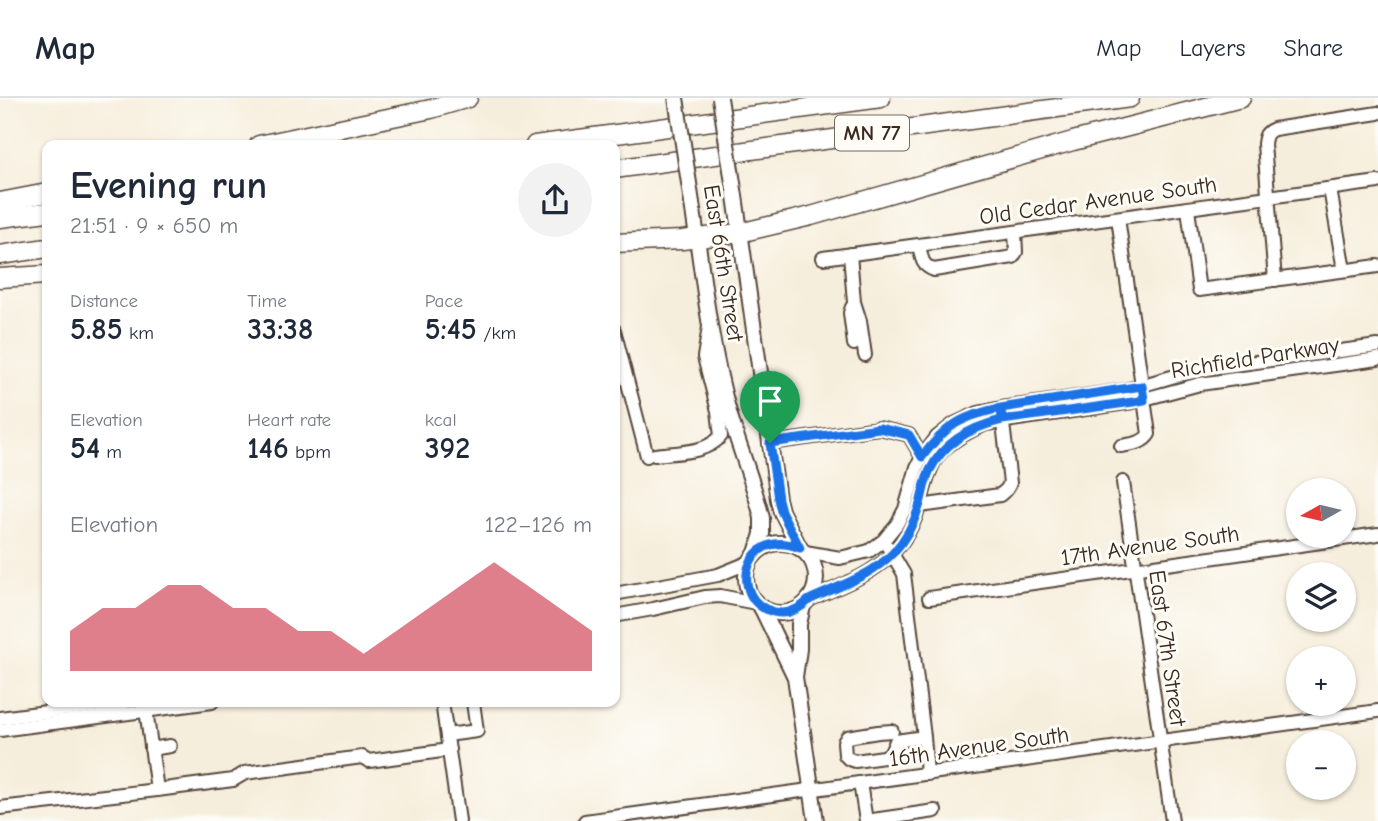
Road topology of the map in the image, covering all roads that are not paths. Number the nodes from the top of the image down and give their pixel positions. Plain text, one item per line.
1 (468, 98) edge
2 (676, 98) edge
3 (720, 98) edge
4 (881, 98) edge
5 (1130, 98) edge
6 (1241, 98) edge
7 (1378, 113) edge
8 (283, 140) edge
9 (571, 140) edge
10 (620, 168) edge
11 (1378, 182) edge
12 (1330, 189) junction
13 (42, 194) edge
14 (1267, 198) junction
15 (0, 202) edge
16 (1188, 209) junction
17 (42, 213) edge
18 (0, 218) edge
19 (1118, 218) junction
20 (1015, 232) junction
21 (739, 233) junction
22 (697, 238) junction
23 (620, 243) edge
24 (919, 245) junction
25 (42, 249) edge
26 (850, 254) junction
27 (0, 255) edge
28 (823, 258) dead end
29 (1378, 266) edge
30 (1344, 271) junction
31 (42, 275) edge
32 (0, 278) edge
33 (1275, 280) junction
34 (854, 302) junction
35 (709, 323) junction
36 (854, 344) dead end
37 (1378, 346) edge
38 (620, 350) edge
39 (865, 355) dead end
40 (1378, 359) edge
41 (1143, 393) junction
42 (1001, 414) junction
43 (770, 443) junction
44 (1121, 446) dead end
45 (922, 457) junction
46 (1123, 482) dead end
47 (920, 506) junction
48 (1378, 534) edge
49 (883, 541) junction
50 (803, 550) junction
51 (893, 553) junction
52 (753, 557) junction
53 (1135, 569) junction
54 (668, 584) junction
55 (620, 593) edge
56 (929, 598) dead end
57 (620, 600) edge
58 (806, 603) junction
59 (758, 605) junction
60 (620, 615) edge
61 (795, 677) junction
62 (85, 707) edge
63 (139, 707) edge
64 (145, 707) edge
65 (443, 707) edge
66 (474, 707) edge
67 (1378, 711) edge
68 (0, 718) edge
69 (0, 730) edge
70 (892, 731) dead end
71 (447, 735) junction
72 (924, 737) junction
73 (1160, 742) junction
74 (170, 746) dead end
75 (151, 749) junction
76 (449, 750) junction
77 (927, 774) junction
78 (860, 783) junction
79 (157, 789) junction
80 (811, 791) junction
81 (0, 808) edge
82 (935, 811) dead end
83 (459, 821) edge
84 (585, 821) edge
85 (816, 821) edge
86 (1172, 821) edge

1 - 8 highway
2 - 22 main road, East 66th Street, bridge
3 - 21 main road, East 66th Street, bridge
4 - 9 highway, MN 77
5 - 10 highway, MN 77
6 - 21 highway
7 - 14 street
11 - 12 street, Old Cedar Avenue South
12 - 14 street, Old Cedar Avenue South
12 - 30 street
13 - 15 highway
14 - 16 street, Old Cedar Avenue South
14 - 33 street
16 - 19 street, Old Cedar Avenue South
16 - 33 street
17 - 18 highway
19 - 20 street, Old Cedar Avenue South
19 - 41 street
20 - 24 street, Old Cedar Avenue South
20 - 24 street
21 - 22 highway
21 - 43 main road, East 66th Street
22 - 23 highway
22 - 35 main road, East 66th Street
24 - 26 street, Old Cedar Avenue South
25 - 27 highway
26 - 28 street, Old Cedar Avenue South
26 - 34 street
29 - 30 street
30 - 33 street
31 - 32 highway
34 - 36 street
34 - 39 street
35 - 38 street
35 - 52 main road, East 66th Street
37 - 41 street, Richfield Parkway
40 - 41 street, Richfield Parkway
41 - 42 street, Richfield Parkway
41 - 44 street
42 - 45 street, Richfield Parkway
42 - 47 street, Richfield Parkway
42 - 47 street
43 - 45 street
43 - 50 main road, East 66th Street
45 - 49 street, Richfield Parkway
46 - 53 street, East 67th Street
47 - 51 street, Richfield Parkway
48 - 53 street, 17th Avenue South
49 - 50 street
49 - 51 street
50 - 52 main road
50 - 58 main road
51 - 58 street, Richfield Parkway
51 - 72 street
52 - 54 street
52 - 59 main road
53 - 56 street, 17th Avenue South
53 - 73 street, East 67th Street
54 - 55 street
54 - 57 street
58 - 59 main road
58 - 61 main road
59 - 60 street
59 - 61 main road
61 - 80 main road
62 - 68 street
63 - 69 street
64 - 75 street
65 - 71 street
66 - 71 street
67 - 73 street, 16th Avenue South
70 - 72 street
71 - 76 street
72 - 77 street
73 - 77 street, 16th Avenue South
73 - 86 street, East 67th Street
74 - 75 street
75 - 79 street
76 - 79 street
76 - 83 street
77 - 78 street, 16th Avenue South
78 - 80 street, 16th Avenue South
78 - 82 street
79 - 81 street
80 - 84 street, 16th Avenue South
80 - 85 main road

